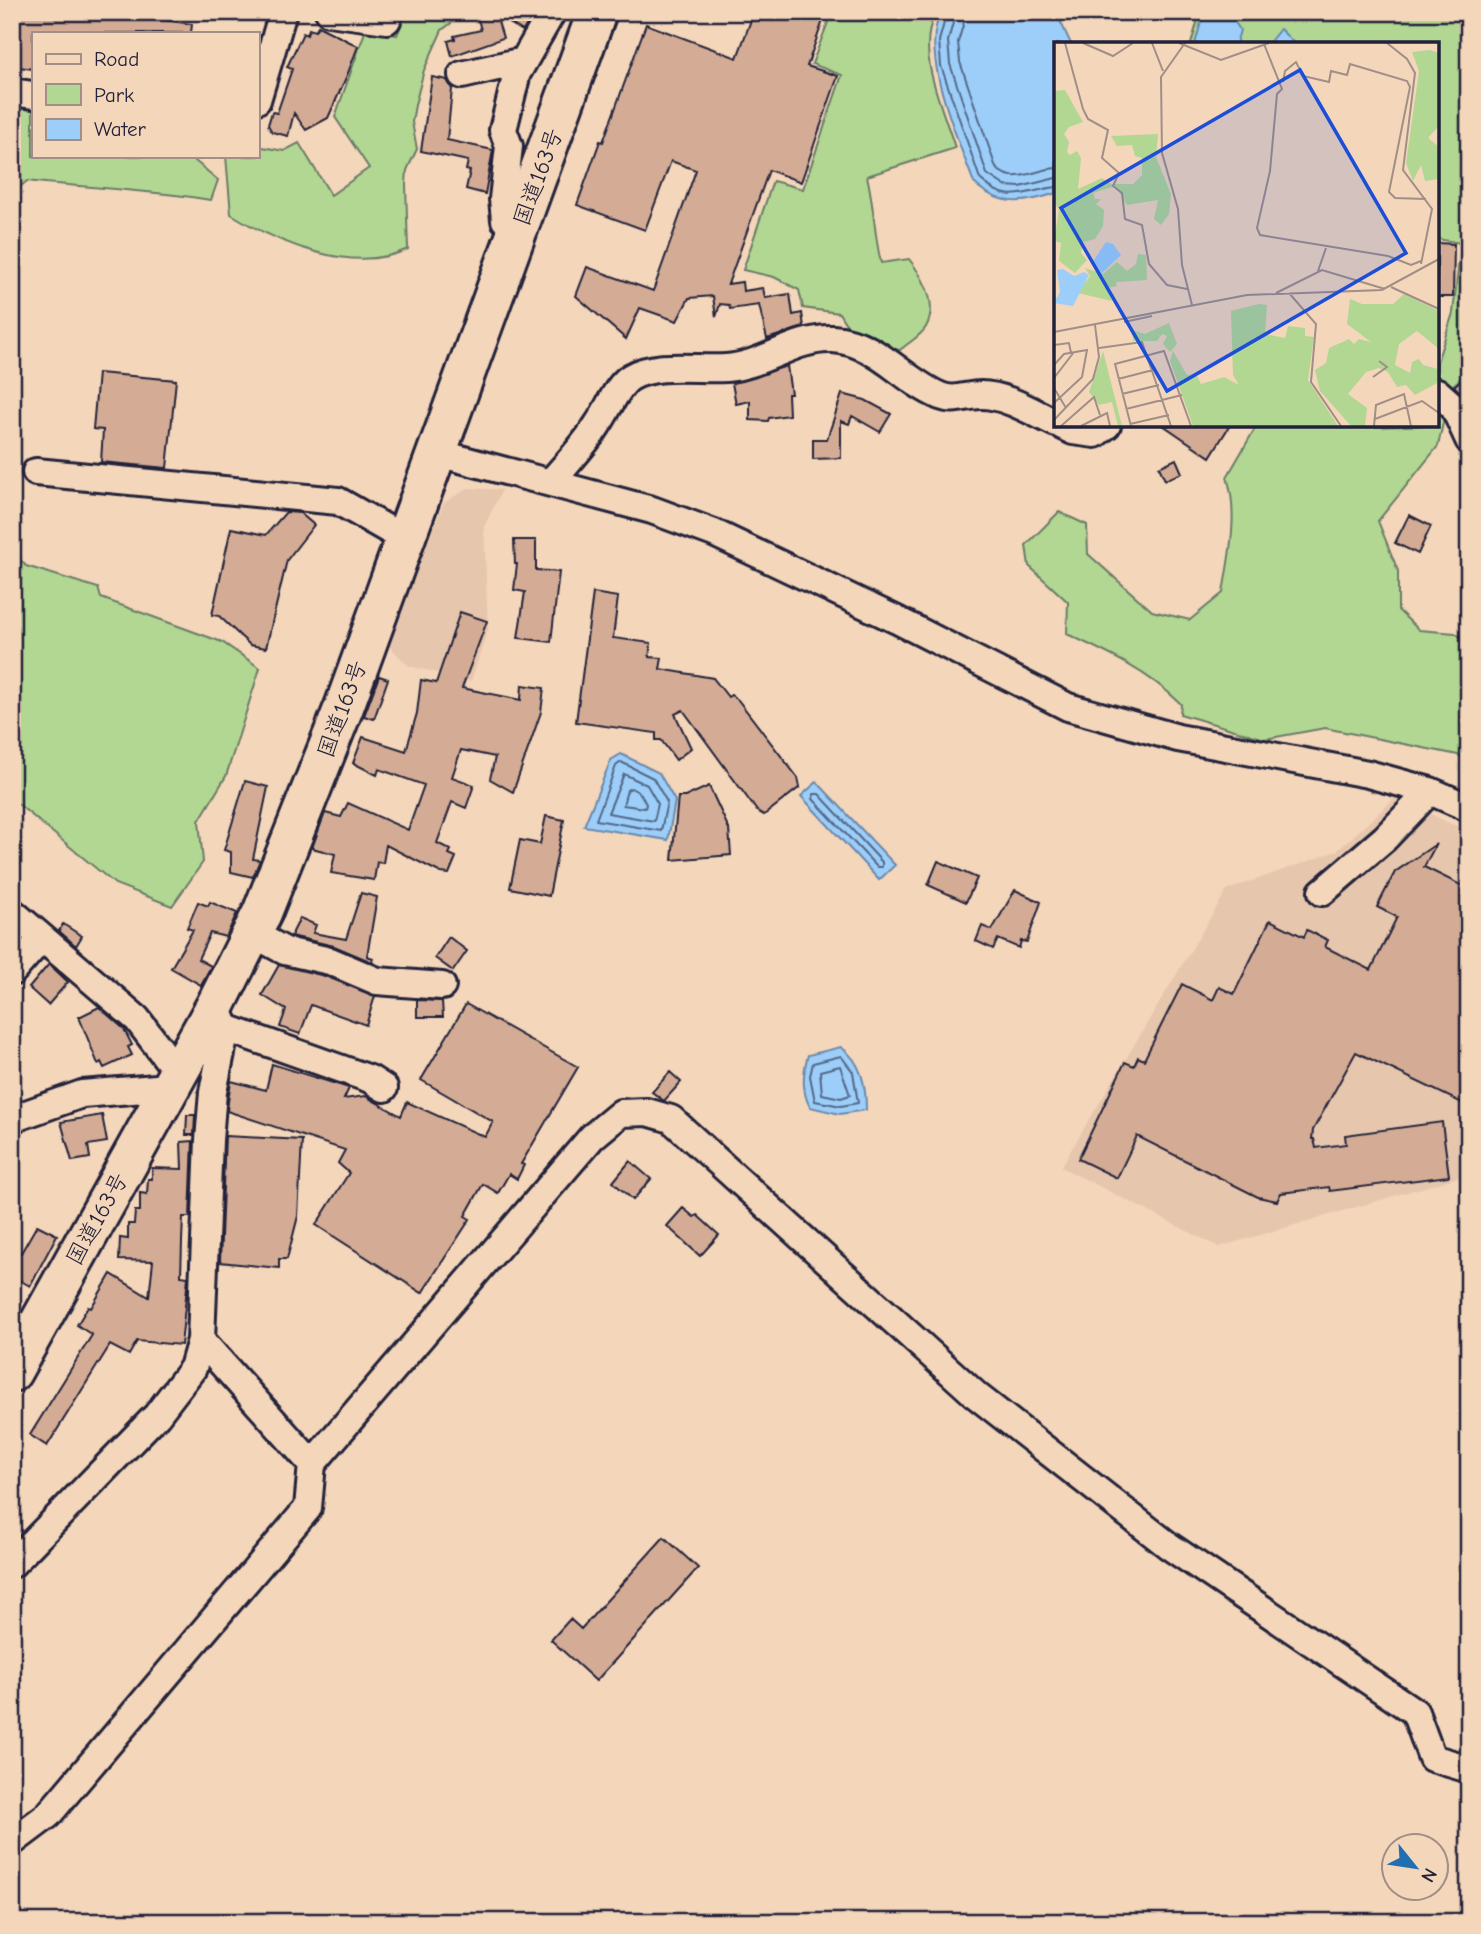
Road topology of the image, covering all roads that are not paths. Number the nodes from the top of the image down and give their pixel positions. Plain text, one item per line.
1 (283, 12) edge
2 (330, 12) edge
3 (390, 12) edge
4 (552, 12) edge
5 (597, 12) edge
6 (523, 61) junction
7 (462, 75) dead end
8 (12, 92) edge
9 (259, 93) edge
10 (32, 95) edge
11 (518, 230) junction
12 (1439, 394) edge
13 (1054, 422) edge
14 (1064, 427) edge
15 (1104, 427) edge
16 (1469, 440) edge
17 (434, 452) junction
18 (36, 472) dead end
19 (551, 482) junction
20 (404, 538) junction
21 (1430, 792) junction
22 (1469, 808) edge
23 (1322, 892) dead end
24 (12, 912) edge
25 (252, 933) junction
26 (42, 938) junction
27 (12, 972) edge
28 (442, 986) dead end
29 (221, 1016) junction
30 (173, 1080) junction
31 (384, 1088) dead end
32 (12, 1119) edge
33 (201, 1340) junction
34 (12, 1372) edge
35 (312, 1464) junction
36 (12, 1564) edge
37 (1432, 1759) junction
38 (1469, 1769) edge
39 (1469, 1784) edge
40 (12, 1842) edge

1 - 9 street
2 - 3 street
4 - 6 street
5 - 11 highway, 国道163号
6 - 7 street
6 - 11 street
8 - 10 street
11 - 17 highway, 国道163号
12 - 16 street
13 - 19 street
14 - 15 street
17 - 19 street
17 - 20 highway, 国道163号
18 - 20 street
19 - 21 street
20 - 25 highway, 国道163号
21 - 22 street
21 - 23 street
24 - 26 street
25 - 28 street
25 - 29 highway, 国道163号
26 - 27 street
26 - 30 street
29 - 30 highway, 国道163号
29 - 31 street
29 - 33 street
30 - 32 street
30 - 34 highway, 国道163号
33 - 35 street
33 - 36 street
35 - 37 street
35 - 40 street
37 - 38 street
37 - 39 street

